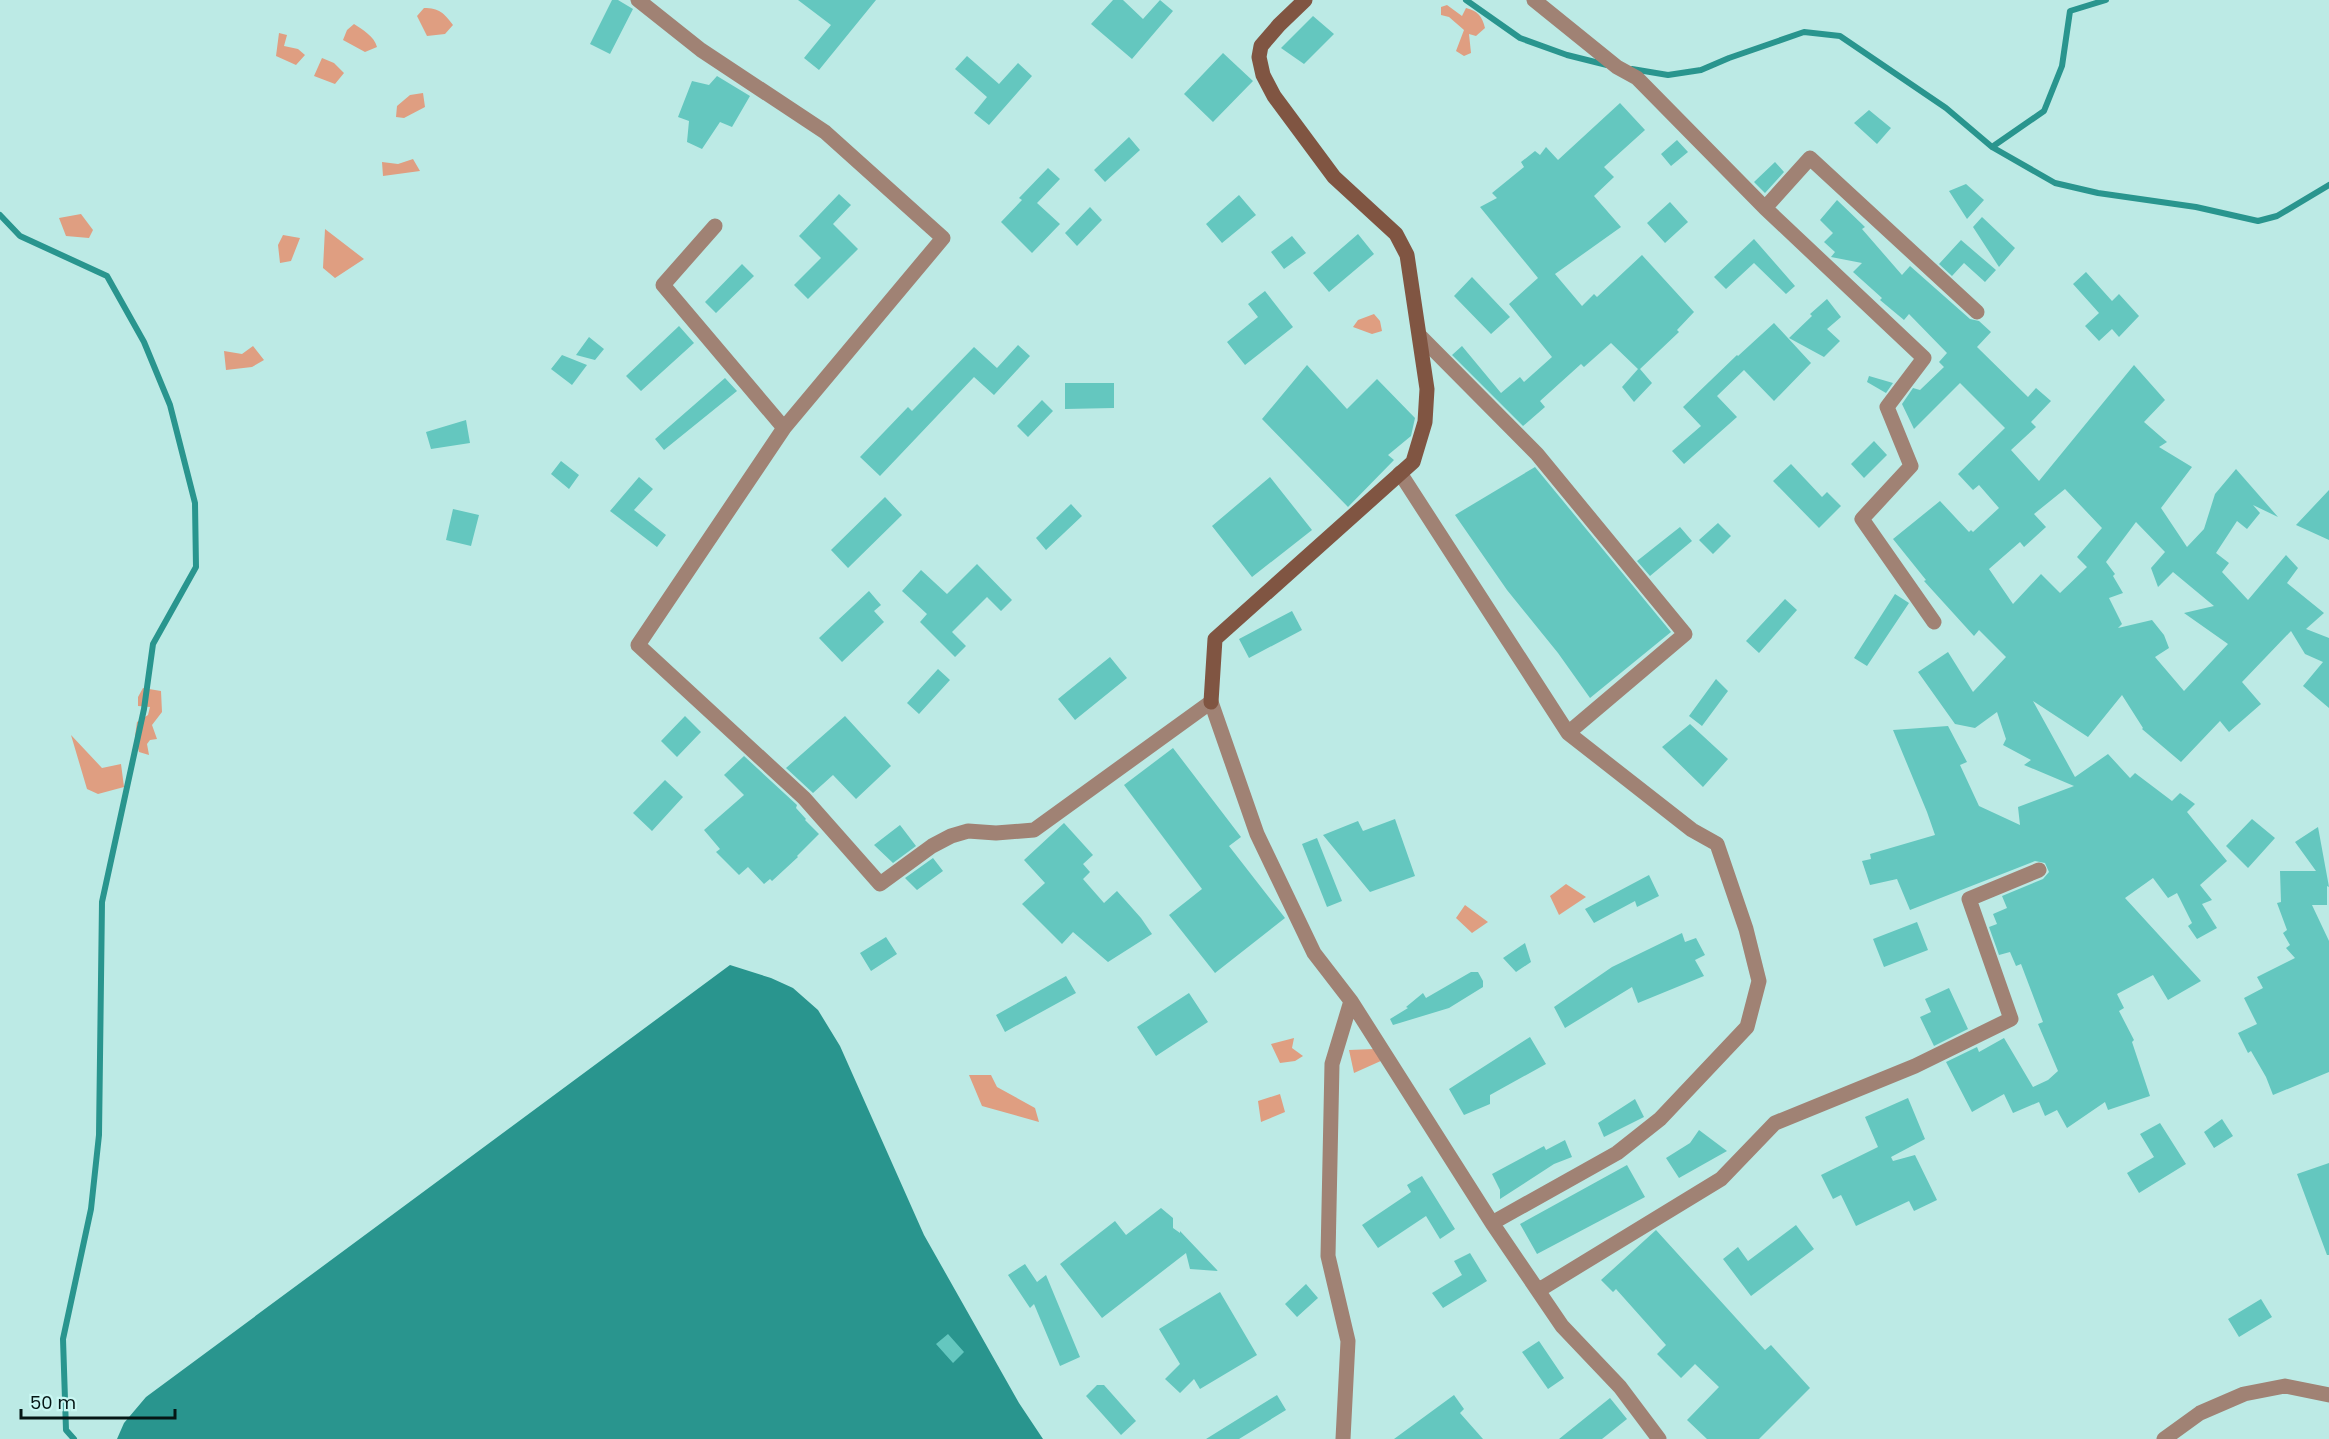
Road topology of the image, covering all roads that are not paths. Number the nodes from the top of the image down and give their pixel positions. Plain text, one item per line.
1 (638, 0) edge
2 (1305, 0) edge
3 (1534, 0) edge
4 (1765, 208) junction
5 (715, 226) dead end
6 (1977, 312) dead end
7 (1421, 337) junction
8 (784, 428) junction
9 (1400, 474) junction
10 (1934, 622) dead end
11 (1212, 702) junction
12 (1568, 733) junction
13 (2039, 870) dead end
14 (1351, 1001) junction
15 (1492, 1223) junction
16 (1539, 1290) junction
17 (2329, 1395) edge
18 (1342, 1439) edge
19 (1659, 1439) edge
20 (2164, 1439) edge

1 - 8 street
2 - 7 street
3 - 4 street
4 - 6 street
4 - 10 street
5 - 8 street
7 - 9 street
7 - 12 street
8 - 11 street
9 - 11 street
9 - 12 street
11 - 14 street
12 - 15 street
13 - 16 street
14 - 15 street
14 - 18 street
15 - 16 street
16 - 19 street
17 - 20 street

